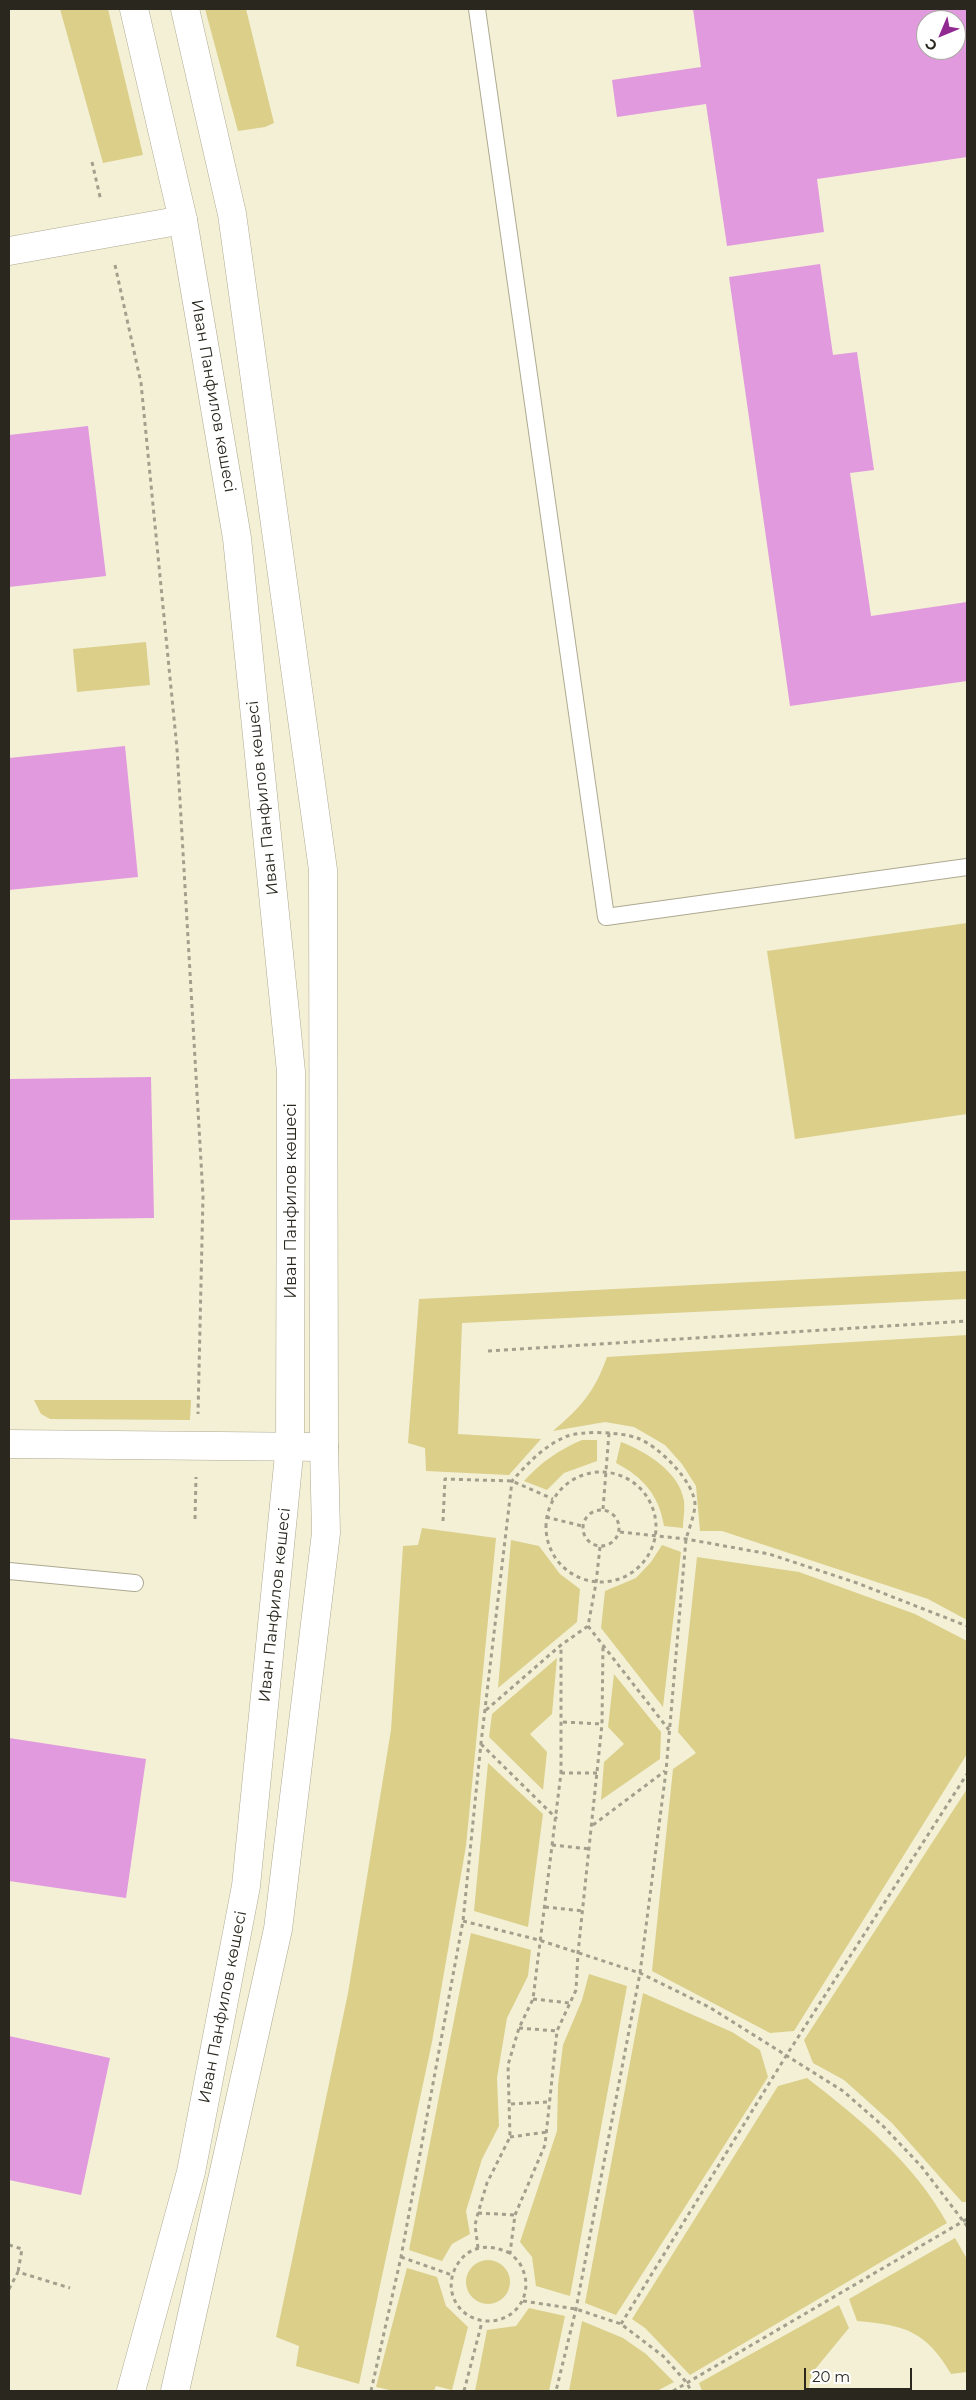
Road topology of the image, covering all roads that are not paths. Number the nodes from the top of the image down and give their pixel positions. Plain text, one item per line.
1 (134, 9) edge
2 (185, 9) edge
3 (477, 9) edge
4 (183, 220) junction
5 (9, 251) edge
6 (967, 867) edge
7 (9, 1444) edge
8 (290, 1445) junction
9 (324, 1447) junction
10 (9, 1571) edge
11 (135, 1583) dead end
12 (131, 2391) edge
13 (175, 2391) edge

1 - 4 street, Иван Панфилов көшесі
2 - 9 street, Иван Панфилов көшесі
3 - 6 lane
4 - 5 street
4 - 8 street, Иван Панфилов көшесі
7 - 8 street
8 - 9 street
8 - 12 street, Иван Панфилов көшесі
9 - 13 street, Иван Панфилов көшесі
10 - 11 lane

